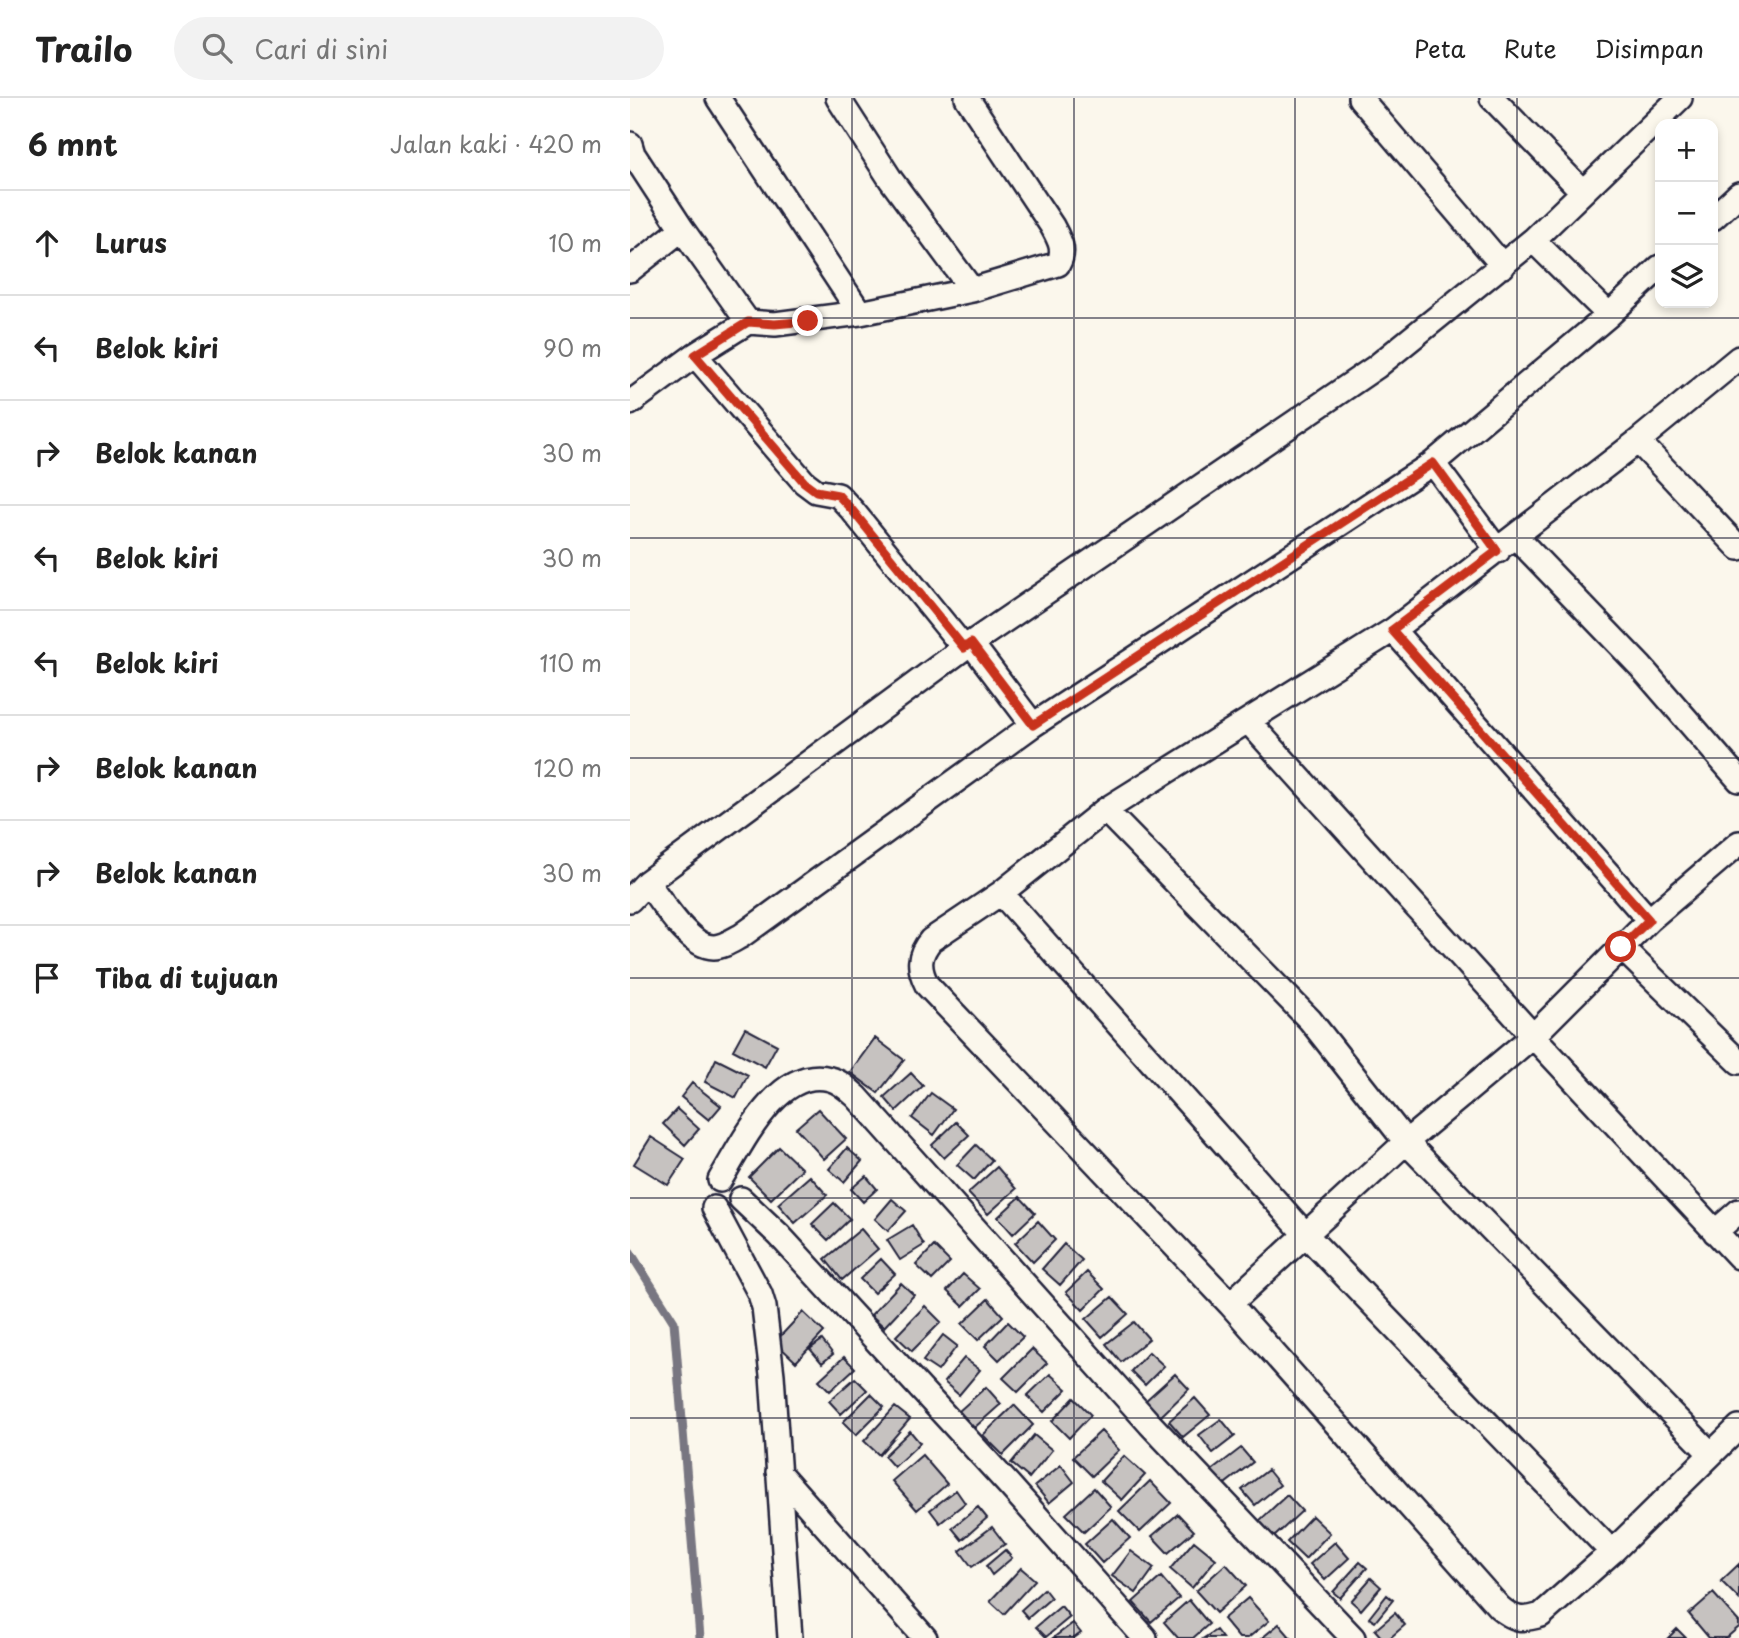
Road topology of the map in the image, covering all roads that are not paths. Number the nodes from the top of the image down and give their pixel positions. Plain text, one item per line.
1 (718, 98) edge
2 (838, 98) edge
3 (967, 98) edge
4 (1360, 98) edge
5 (1680, 98) edge
6 (1505, 103) edge
7 (630, 144) edge
8 (1582, 191) junction
9 (1739, 194) edge
10 (1718, 213) edge
11 (682, 229) junction
12 (1533, 240) junction
13 (1503, 266) junction
14 (630, 270) edge
15 (1655, 272) edge
16 (972, 290) junction
17 (860, 313) junction
18 (1609, 315) junction
19 (748, 322) junction
20 (695, 355) junction
21 (1739, 358) edge
22 (630, 403) edge
23 (1638, 441) junction
24 (1433, 463) junction
25 (1516, 537) junction
26 (1739, 548) edge
27 (1497, 551) junction
28 (1392, 630) junction
29 (968, 645) junction
30 (1248, 721) junction
31 (1033, 725) junction
32 (1739, 780) edge
33 (1105, 810) junction
34 (1739, 843) edge
35 (647, 882) junction
36 (1001, 893) junction
37 (630, 900) edge
38 (1649, 920) junction
39 (1621, 947) junction
40 (1533, 1036) junction
41 (1739, 1062) edge
42 (1406, 1142) junction
43 (720, 1180) junction
44 (741, 1199) junction
45 (714, 1208) junction
46 (1739, 1211) edge
47 (1715, 1232) junction
48 (1306, 1235) junction
49 (1739, 1257) edge
50 (1230, 1304) junction
51 (1739, 1427) edge
52 (1711, 1454) junction
53 (778, 1472) junction
54 (1612, 1552) junction
55 (790, 1638) edge
56 (925, 1638) edge
57 (1145, 1638) edge
58 (1353, 1638) edge

1 - 17 street
2 - 16 street
3 - 16 street
4 - 13 street
5 - 8 street
6 - 8 street
7 - 11 street
8 - 12 street
9 - 10 street
11 - 14 street
11 - 19 street
12 - 13 street
12 - 18 street
13 - 29 street
15 - 18 street
16 - 17 street
17 - 19 street
18 - 24 street
19 - 20 street
20 - 22 street
20 - 29 street
21 - 23 street
23 - 25 street
23 - 26 street
24 - 27 street
24 - 31 street
25 - 27 street
25 - 32 street
27 - 28 street
28 - 30 street
28 - 38 street
29 - 31 street
29 - 35 street
30 - 33 street
30 - 40 street
31 - 35 street
33 - 36 street
33 - 42 street
34 - 38 street
35 - 37 street
36 - 48 street
36 - 50 street
38 - 39 street
39 - 40 street
39 - 41 street
40 - 42 street
40 - 47 street
42 - 48 street
42 - 52 street
43 - 44 street
43 - 45 street
43 - 58 street
44 - 45 street
44 - 57 street
45 - 53 street
46 - 47 street
47 - 49 street
48 - 50 street
48 - 54 street
50 - 54 street
51 - 52 street
52 - 54 street
53 - 55 street
53 - 56 street

